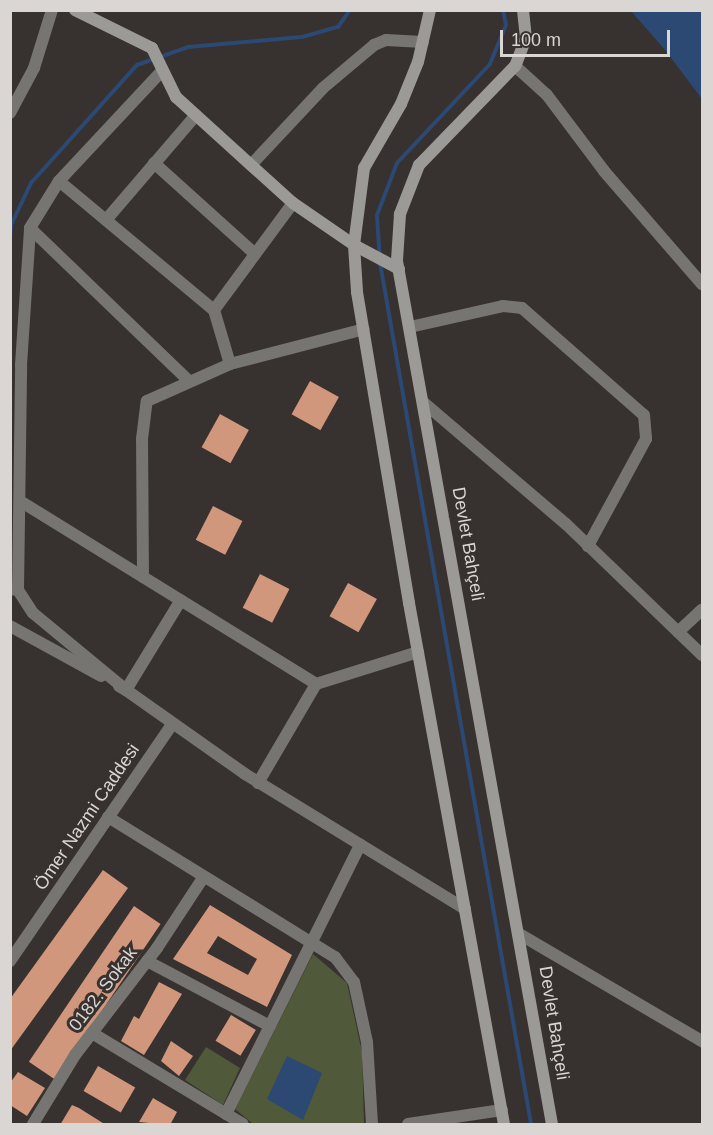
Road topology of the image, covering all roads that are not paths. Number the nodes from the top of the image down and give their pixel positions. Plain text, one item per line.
1 (52, 10) edge
2 (75, 10) edge
3 (430, 10) edge
4 (523, 10) edge
5 (423, 42) junction
6 (515, 66) junction
7 (161, 72) junction
8 (10, 113) edge
9 (196, 115) junction
10 (154, 163) junction
11 (251, 165) junction
12 (59, 182) junction
13 (293, 202) junction
14 (106, 220) junction
15 (30, 228) junction
16 (354, 244) junction
17 (255, 254) junction
18 (399, 269) junction
19 (702, 284) edge
20 (214, 310) junction
21 (410, 327) junction
22 (364, 329) junction
23 (230, 364) junction
24 (189, 381) junction
25 (423, 402) junction
26 (20, 501) junction
27 (588, 546) junction
28 (143, 577) junction
29 (14, 589) edge
30 (181, 600) junction
31 (702, 610) edge
32 (10, 626) edge
33 (678, 632) junction
34 (418, 652) junction
35 (702, 655) edge
36 (316, 684) junction
37 (126, 690) junction
38 (173, 723) junction
39 (258, 783) junction
40 (108, 818) junction
41 (360, 845) junction
42 (203, 878) junction
43 (465, 909) junction
44 (521, 935) junction
45 (312, 943) junction
46 (147, 960) junction
47 (10, 961) edge
48 (270, 1026) junction
49 (92, 1033) junction
50 (702, 1041) edge
51 (502, 1110) junction
52 (226, 1114) junction
53 (33, 1125) edge
54 (243, 1125) edge
55 (372, 1125) edge
56 (408, 1125) edge
57 (504, 1125) edge
58 (552, 1125) edge

1 - 8 street
2 - 7 street
3 - 5 street
4 - 6 street, Devlet Bahçeli
5 - 11 street
5 - 16 street
6 - 18 street, Devlet Bahçeli
6 - 19 street
7 - 9 street
7 - 12 street
9 - 10 street
9 - 11 street
10 - 14 street
10 - 17 street
11 - 13 street
12 - 14 street
12 - 15 street
13 - 16 street
13 - 17 street
14 - 20 street
15 - 24 street
15 - 26 street
16 - 18 street
16 - 22 street
17 - 20 street
18 - 21 street, Devlet Bahçeli
20 - 23 street
21 - 25 street, Devlet Bahçeli
21 - 27 street
22 - 23 street
22 - 34 street
23 - 24 street
24 - 28 street
25 - 27 street
25 - 44 street, Devlet Bahçeli
26 - 28 street
26 - 29 street
27 - 33 street
28 - 30 street
29 - 37 street
30 - 36 street
30 - 37 street
31 - 33 street
32 - 37 street
33 - 35 street
34 - 36 street
34 - 43 street
36 - 39 street
37 - 38 street
38 - 39 street
38 - 40 street, Ömer Nazmi Caddesi
39 - 41 street
40 - 42 street
40 - 47 street, Ömer Nazmi Caddesi
41 - 43 street
41 - 45 street
42 - 45 street
42 - 46 street, 0182. Sokak
43 - 51 street
44 - 50 street
44 - 58 street, Devlet Bahçeli
45 - 48 street
45 - 55 street
46 - 48 street
46 - 49 street, 0182. Sokak
48 - 52 street
49 - 52 street
49 - 53 street, 0182. Sokak
51 - 56 street
51 - 57 street
52 - 54 street

